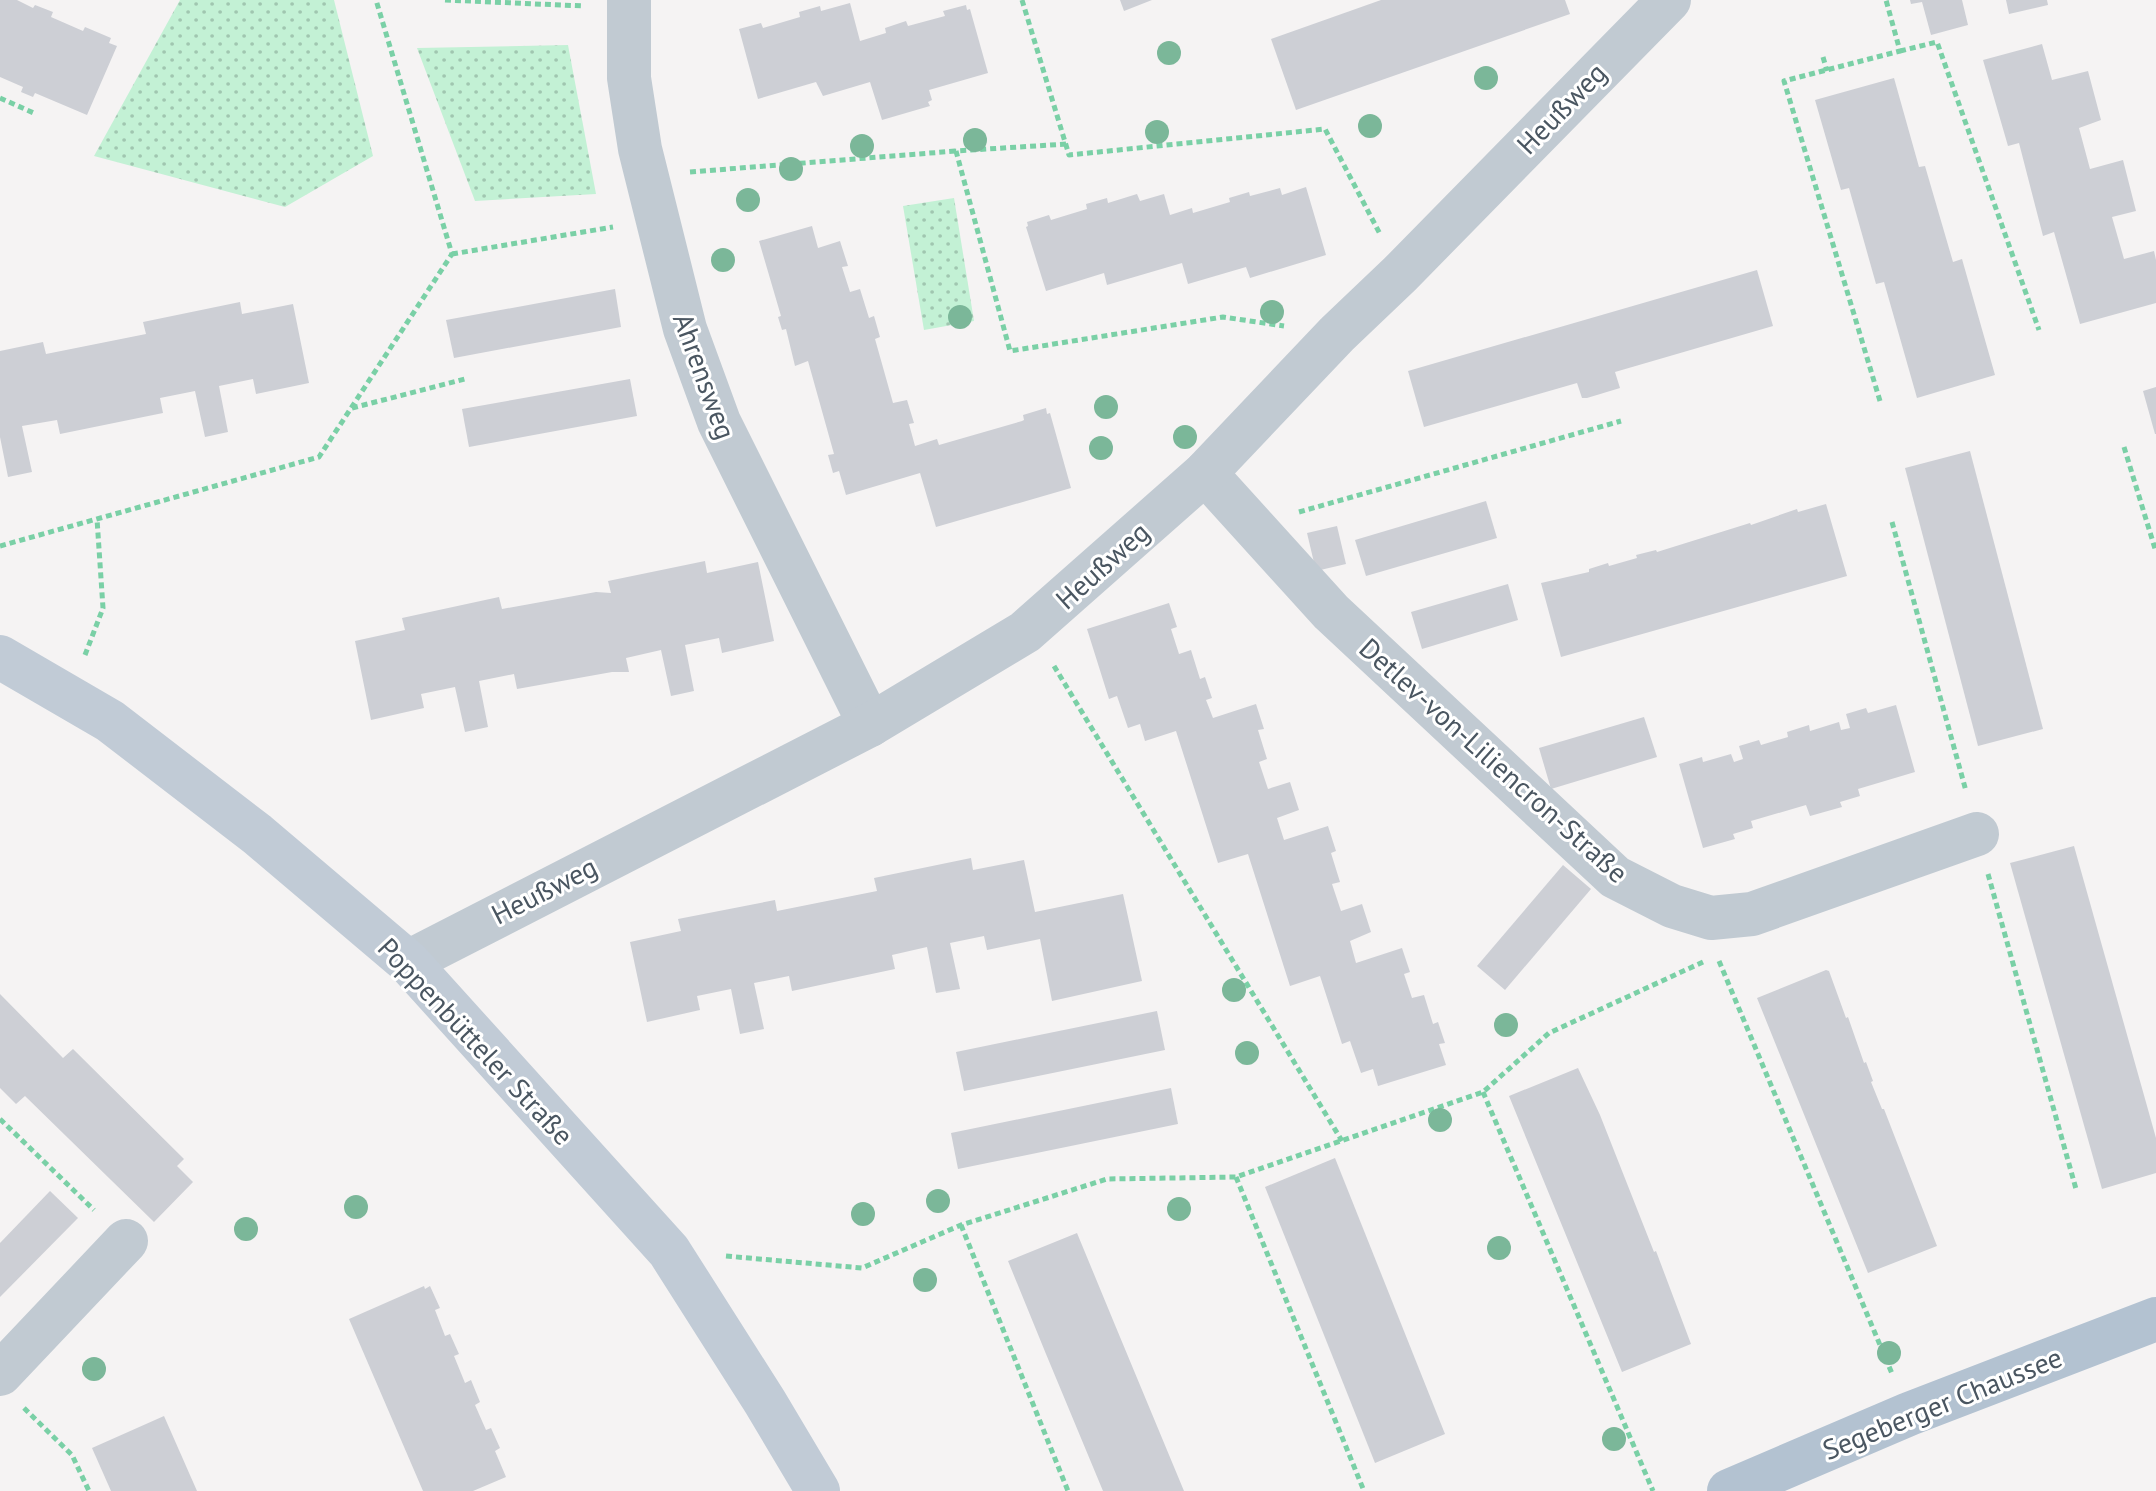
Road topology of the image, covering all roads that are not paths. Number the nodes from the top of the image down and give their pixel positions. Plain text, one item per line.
1 (1669, 0) edge
2 (629, 4) edge
3 (1205, 473) junction
4 (0, 657) edge
5 (870, 725) junction
6 (1977, 834) road end
7 (408, 962) junction
8 (126, 1241) road end
9 (2156, 1319) edge
10 (10, 1390) edge
11 (818, 1491) edge
12 (1729, 1491) edge

1 - 3 street, Heußweg
2 - 5 street, Ahrensweg
3 - 5 street, Heußweg
3 - 6 street, Detlev-von-Liliencron-Straße
4 - 7 main road, Poppenbütteler Straße
5 - 7 street, Heußweg
7 - 11 main road, Poppenbütteler Straße
8 - 10 street
9 - 12 main road, Segeberger Chaussee

